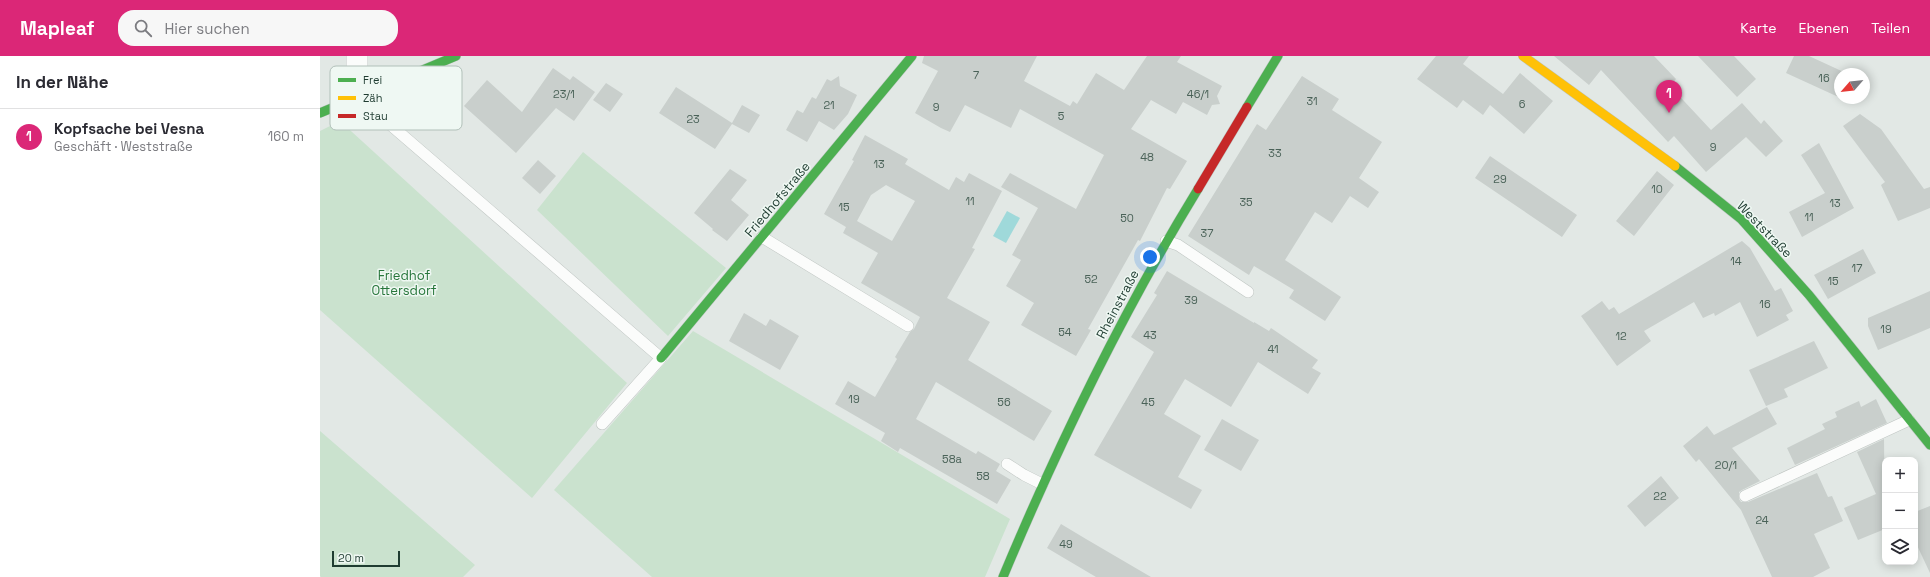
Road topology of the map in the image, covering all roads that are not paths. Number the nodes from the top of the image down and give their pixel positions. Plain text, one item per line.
1 (356, 56) edge
2 (456, 56) edge
3 (912, 56) edge
4 (1278, 56) edge
5 (1523, 56) edge
6 (356, 66) edge
7 (431, 66) edge
8 (330, 108) edge
9 (320, 113) edge
10 (396, 130) edge
11 (762, 237) junction
12 (1166, 241) junction
13 (1248, 292) dead end
14 (908, 326) dead end
15 (661, 358) junction
16 (1909, 420) junction
17 (602, 424) dead end
18 (1930, 445) edge
19 (1007, 464) dead end
20 (1042, 484) junction
21 (1745, 496) dead end
22 (1003, 577) edge

1 - 6 street
2 - 7 street
3 - 11 street, Friedhofstraße
4 - 12 street, Rheinstraße
5 - 16 street, Weststraße
8 - 9 street
10 - 15 lane
11 - 14 lane
11 - 15 street, Friedhofstraße
12 - 13 lane
12 - 20 street, Rheinstraße
15 - 17 lane
16 - 18 street, Weststraße
16 - 21 lane
19 - 20 lane
20 - 22 street, Rheinstraße

